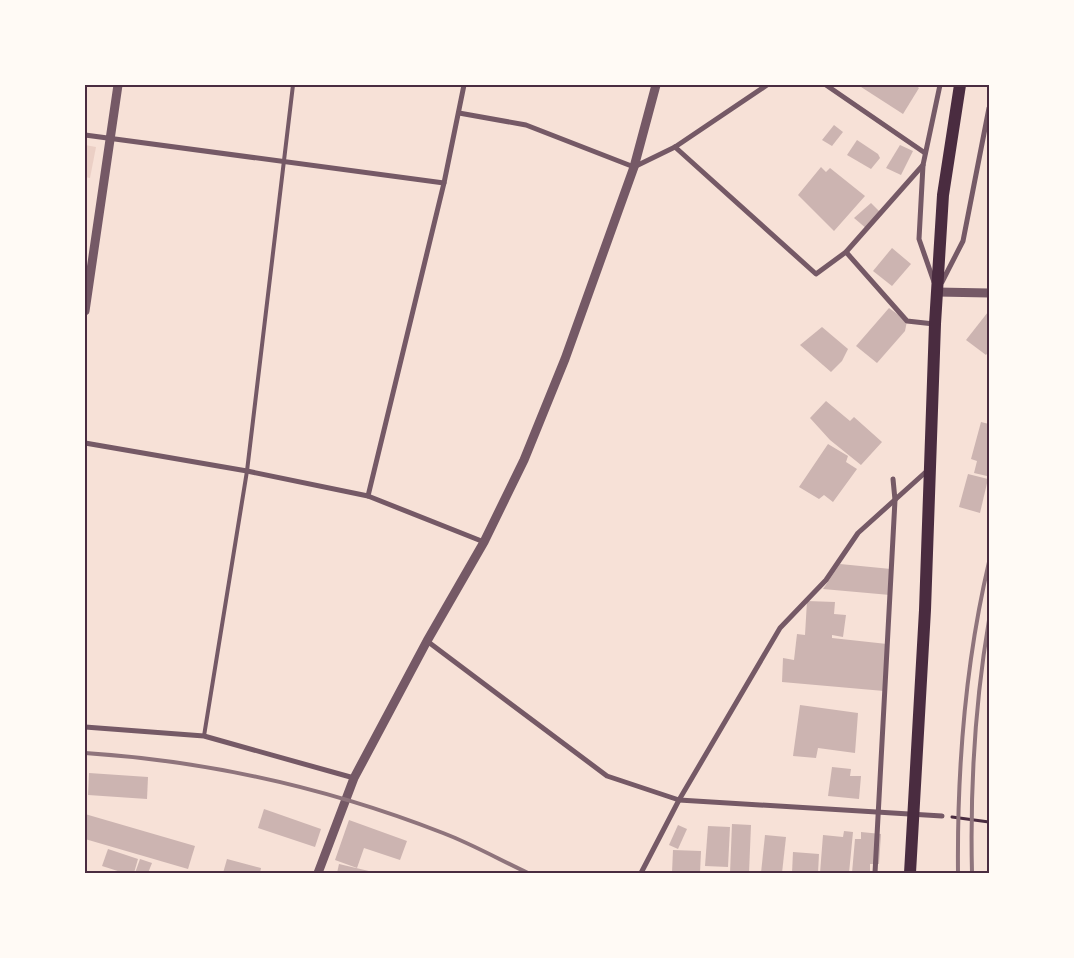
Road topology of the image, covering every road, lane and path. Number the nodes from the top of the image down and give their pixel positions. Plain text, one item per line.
1 (118, 85) edge
2 (293, 85) edge
3 (464, 85) edge
4 (656, 85) edge
5 (767, 85) edge
6 (826, 85) edge
7 (940, 85) edge
8 (960, 85) edge
9 (989, 108) edge
10 (459, 113) junction
11 (85, 135) edge
12 (110, 138) junction
13 (675, 147) junction
14 (926, 153) junction
15 (283, 161) junction
16 (924, 165) junction
17 (634, 167) junction
18 (444, 183) junction
19 (846, 252) junction
20 (937, 292) junction
21 (989, 293) edge
22 (85, 311) edge
23 (935, 324) junction
24 (85, 443) edge
25 (930, 468) junction
26 (247, 471) junction
27 (893, 479) dead end
28 (368, 496) junction
29 (895, 500) junction
30 (484, 542) junction
31 (427, 641) junction
32 (85, 728) edge
33 (204, 736) junction
34 (354, 778) junction
35 (679, 800) junction
36 (878, 812) junction
37 (942, 816) joint
38 (989, 822) edge
39 (318, 873) edge
40 (641, 873) edge
41 (875, 873) edge
42 (910, 873) edge

1 - 12 street
2 - 15 lane
3 - 10 street
4 - 17 street
5 - 13 street
6 - 14 street
7 - 14 street
8 - 20 main road
9 - 20 street
10 - 17 street
10 - 18 street
11 - 12 street
12 - 15 street
12 - 22 street
13 - 17 street
13 - 19 street
14 - 16 street
15 - 18 street
15 - 26 lane
16 - 19 street
16 - 20 street
17 - 30 street
18 - 28 street
19 - 23 street
20 - 21 street
20 - 23 main road
23 - 25 main road
24 - 26 street
25 - 29 street
25 - 42 main road
26 - 28 street
26 - 33 lane
27 - 29 street
28 - 30 street
29 - 35 street
29 - 36 street
30 - 31 street
31 - 34 street
31 - 35 street
32 - 33 street
33 - 34 street
34 - 39 street
35 - 36 street
35 - 40 street
36 - 37 street
36 - 41 street
37 - 38 path

